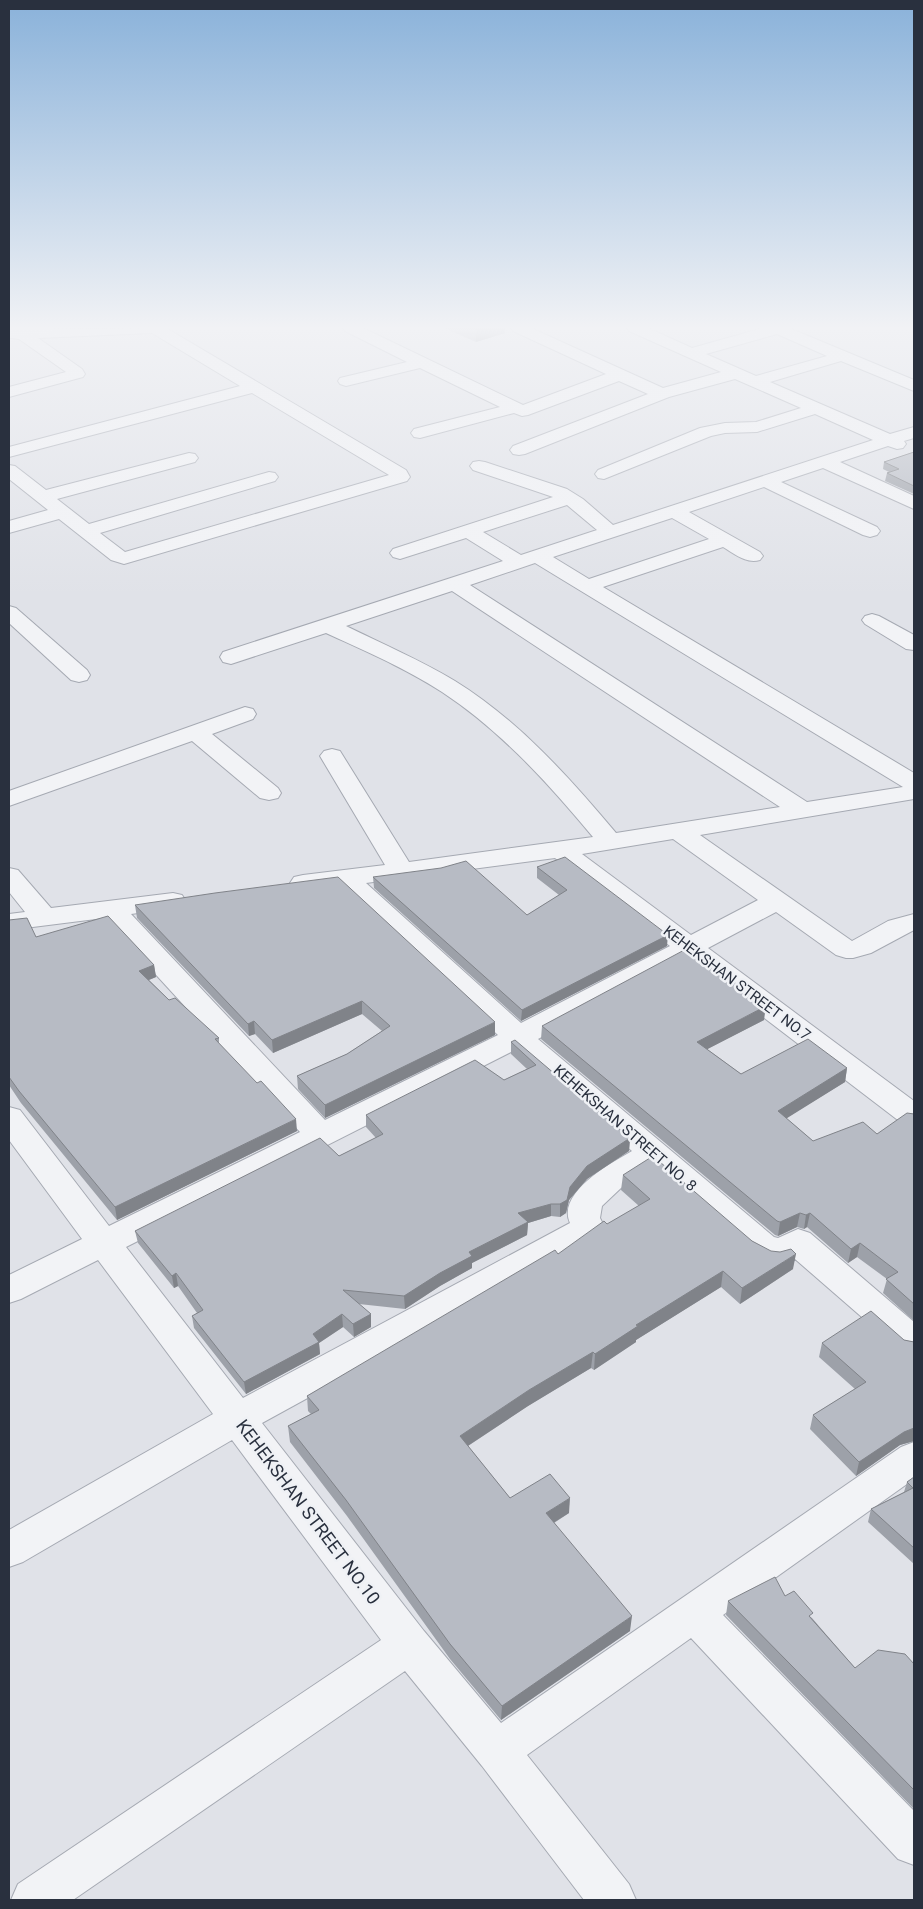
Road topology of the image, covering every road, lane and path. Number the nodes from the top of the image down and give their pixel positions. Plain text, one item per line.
1 (141, 417) edge
2 (305, 417) edge
3 (480, 417) edge
4 (605, 417) edge
5 (787, 417) edge
6 (837, 417) edge
7 (914, 432) edge
8 (420, 433) dead end
9 (888, 440) junction
10 (519, 450) dead end
11 (914, 451) edge
12 (9, 452) edge
13 (189, 458) dead end
14 (822, 461) junction
15 (479, 466) dead end
16 (9, 470) edge
17 (604, 474) dead end
18 (269, 477) dead end
19 (764, 481) junction
20 (43, 497) junction
21 (569, 498) junction
22 (914, 504) edge
23 (673, 511) junction
24 (62, 512) junction
25 (9, 527) edge
26 (85, 531) junction
27 (468, 531) junction
28 (870, 531) dead end
29 (610, 532) junction
30 (725, 540) junction
31 (400, 553) dead end
32 (753, 556) dead end
33 (528, 559) junction
34 (454, 584) junction
35 (587, 586) junction
36 (9, 612) edge
37 (872, 620) dead end
38 (328, 625) junction
39 (914, 644) edge
40 (231, 658) dead end
41 (79, 675) dead end
42 (246, 714) dead end
43 (195, 732) junction
44 (332, 756) dead end
45 (914, 783) edge
46 (914, 792) edge
47 (268, 793) dead end
48 (9, 799) edge
49 (802, 810) junction
50 (678, 831) junction
51 (610, 842) junction
52 (560, 850) junction
53 (401, 870) junction
54 (9, 876) edge
55 (344, 878) junction
56 (276, 887) edge
57 (198, 897) edge
58 (778, 900) junction
59 (111, 909) junction
60 (44, 917) junction
61 (9, 922) edge
62 (914, 922) edge
63 (689, 946) junction
64 (518, 1037) junction
65 (914, 1116) edge
66 (9, 1118) edge
67 (321, 1135) junction
68 (654, 1153) junction
69 (105, 1243) junction
70 (9, 1290) edge
71 (914, 1342) edge
72 (237, 1419) junction
73 (914, 1458) edge
74 (9, 1550) edge
75 (694, 1612) junction
76 (410, 1645) junction
77 (497, 1750) junction
78 (914, 1843) edge
79 (34, 1900) edge
80 (613, 1900) edge

1 - 12 street
2 - 26 street
3 - 8 street
4 - 10 street
5 - 17 street
6 - 9 street
7 - 9 street
9 - 11 street
9 - 14 street
13 - 20 street
14 - 19 street
14 - 22 street
15 - 21 street
16 - 20 street
18 - 26 street
19 - 23 street
19 - 28 street
20 - 24 street
21 - 27 street
21 - 29 street
23 - 29 street
23 - 30 street
24 - 25 street
24 - 26 street
27 - 31 street
27 - 33 street
29 - 33 street
30 - 32 street
30 - 35 street
33 - 34 street
33 - 35 street
34 - 38 street
34 - 49 street
35 - 45 street
36 - 41 street
37 - 39 street
38 - 40 street
38 - 51 street
42 - 43 street
43 - 47 street
43 - 48 street
44 - 53 street
46 - 49 street
49 - 50 street
50 - 51 street
50 - 58 street
51 - 52 street
52 - 53 street
52 - 63 street, KEHEKSHAN STREET NO.7
53 - 55 street
54 - 60 street
55 - 56 street
55 - 64 street, KEHEKSHAN STREET NO. 8
57 - 59 street
58 - 62 street
58 - 63 street
59 - 60 street
59 - 67 street
60 - 61 street
63 - 64 street
63 - 65 street, KEHEKSHAN STREET NO.7
64 - 67 street
64 - 68 street, KEHEKSHAN STREET NO. 8
66 - 69 street, KEHEKSHAN STREET NO.10
67 - 69 street
68 - 71 street, KEHEKSHAN STREET NO. 8
68 - 72 street
69 - 70 street
69 - 72 street, KEHEKSHAN STREET NO.10
72 - 74 street
72 - 76 street, KEHEKSHAN STREET NO.10
73 - 75 street
75 - 77 street
75 - 78 street
76 - 77 street, KEHEKSHAN STREET NO.10
76 - 79 street
77 - 80 street, KEHEKSHAN STREET NO.10

